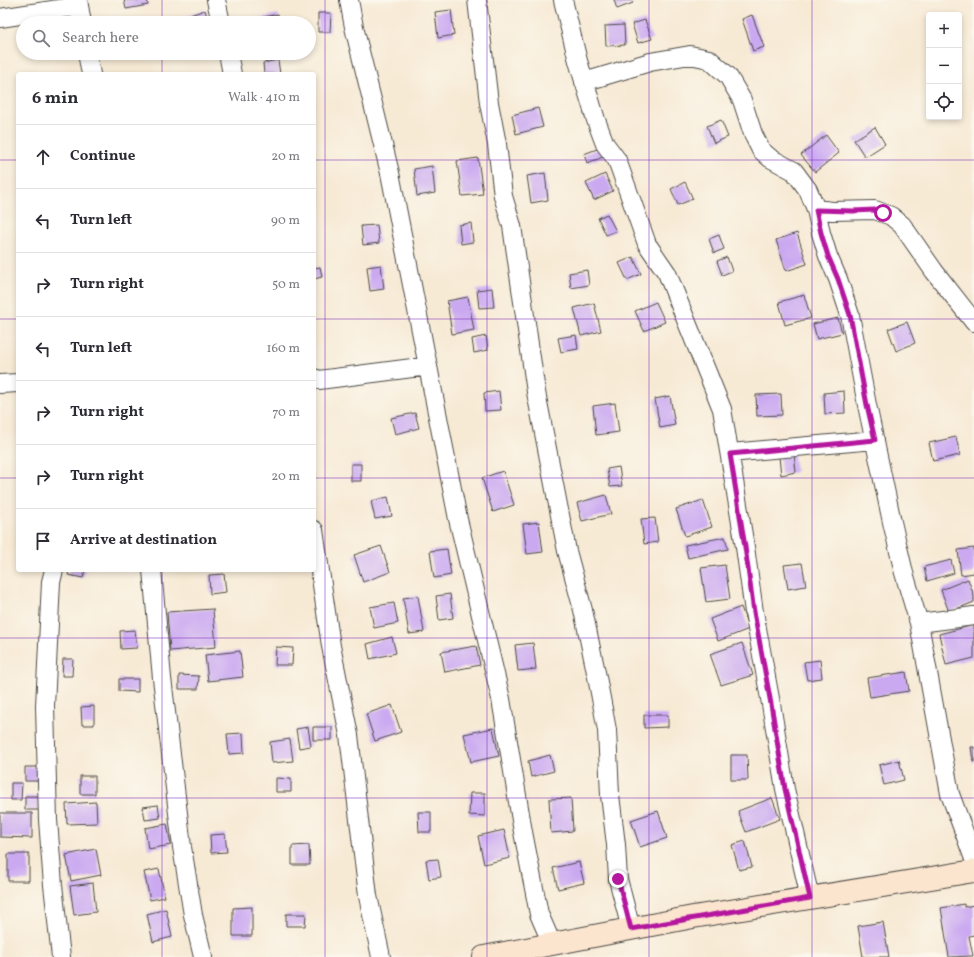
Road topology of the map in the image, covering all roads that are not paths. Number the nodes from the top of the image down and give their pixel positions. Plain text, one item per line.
1 (216, 0) edge
2 (349, 0) edge
3 (476, 0) edge
4 (563, 0) edge
5 (79, 10) edge
6 (16, 16) edge
7 (20, 16) edge
8 (219, 16) edge
9 (0, 18) edge
10 (88, 60) edge
11 (229, 60) edge
12 (91, 72) edge
13 (232, 72) edge
14 (584, 82) junction
15 (816, 210) junction
16 (974, 322) edge
17 (428, 366) junction
18 (316, 379) edge
19 (16, 383) edge
20 (0, 384) edge
21 (875, 440) junction
22 (730, 454) junction
23 (316, 544) edge
24 (54, 572) edge
25 (152, 572) edge
26 (974, 616) edge
27 (919, 623) junction
28 (974, 859) edge
29 (974, 871) edge
30 (810, 898) junction
31 (631, 929) junction
32 (552, 944) junction
33 (61, 957) edge
34 (203, 957) edge
35 (382, 957) edge
36 (484, 957) edge

1 - 8 street
2 - 17 street
3 - 31 street
4 - 14 street
5 - 7 street
6 - 9 street
10 - 12 street
11 - 13 street
14 - 15 street
14 - 22 street
15 - 16 street
15 - 21 street
17 - 18 street
17 - 32 street
19 - 20 street
21 - 22 street
21 - 27 street
22 - 30 street
23 - 35 street
24 - 33 street
25 - 34 street
26 - 27 street
27 - 28 street
29 - 30 main road
30 - 31 main road
31 - 32 main road
32 - 36 main road

